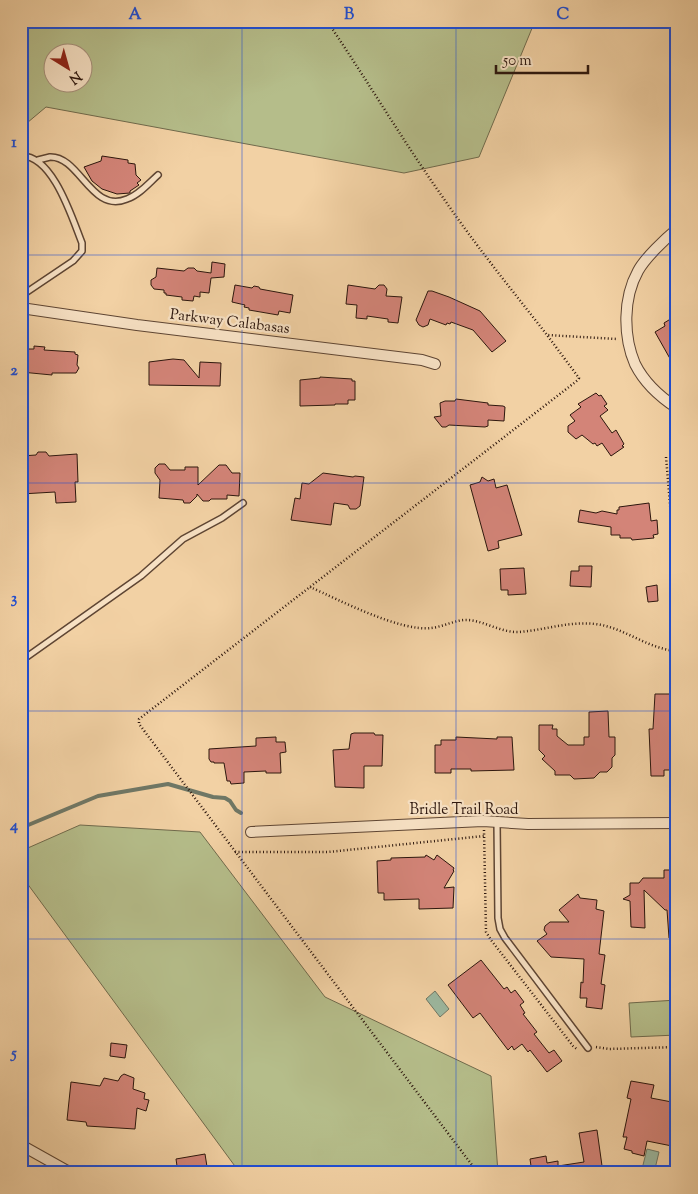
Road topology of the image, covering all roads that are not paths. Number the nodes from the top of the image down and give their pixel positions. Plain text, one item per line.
1 (21, 156) edge
2 (38, 160) junction
3 (158, 174) dead end
4 (677, 229) edge
5 (21, 296) edge
6 (21, 308) edge
7 (435, 364) dead end
8 (677, 408) edge
9 (243, 503) dead end
10 (21, 661) edge
11 (497, 822) junction
12 (677, 823) edge
13 (251, 832) dead end
14 (588, 1048) road end
15 (21, 1145) edge
16 (71, 1173) edge

1 - 2 lane
2 - 3 lane
2 - 5 lane
4 - 8 street
6 - 7 street, Parkway Calabasas
9 - 10 lane
11 - 12 street, Bridle Trail Road
11 - 13 street, Bridle Trail Road
11 - 14 lane
15 - 16 street

